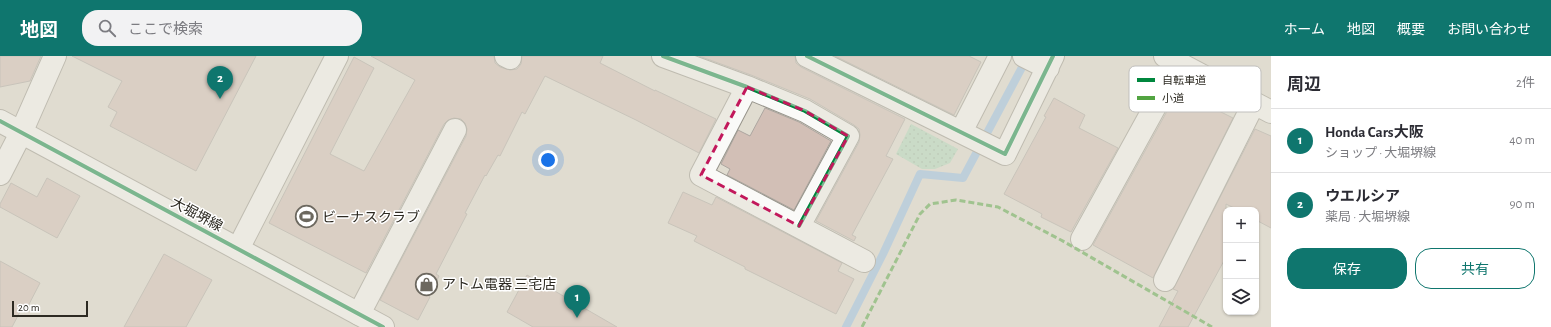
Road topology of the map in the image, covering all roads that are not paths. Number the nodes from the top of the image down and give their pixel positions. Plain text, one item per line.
1 (55, 56) edge
2 (337, 56) edge
3 (663, 56) edge
4 (807, 56) edge
5 (1000, 56) edge
6 (1172, 60) edge
7 (1042, 61) edge
8 (842, 64) edge
9 (1183, 66) edge
10 (747, 87) junction
11 (1146, 112) edge
12 (1259, 112) edge
13 (0, 121) edge
14 (455, 130) dead end
15 (21, 133) junction
16 (964, 134) junction
17 (0, 174) edge
18 (799, 226) junction
19 (1082, 239) dead end
20 (238, 249) junction
21 (864, 261) dead end
22 (1165, 280) dead end
23 (359, 314) junction
24 (383, 327) edge

1 - 15 street
2 - 20 street
3 - 10 street
4 - 8 street
5 - 16 street
6 - 9 street
7 - 16 street
8 - 16 street
10 - 18 street
10 - 18 street
11 - 19 street
12 - 22 street
13 - 15 street, 大堀堺線
14 - 23 street
15 - 17 street
15 - 20 street, 大堀堺線
18 - 21 street
20 - 23 street, 大堀堺線
23 - 24 street, 大堀堺線

